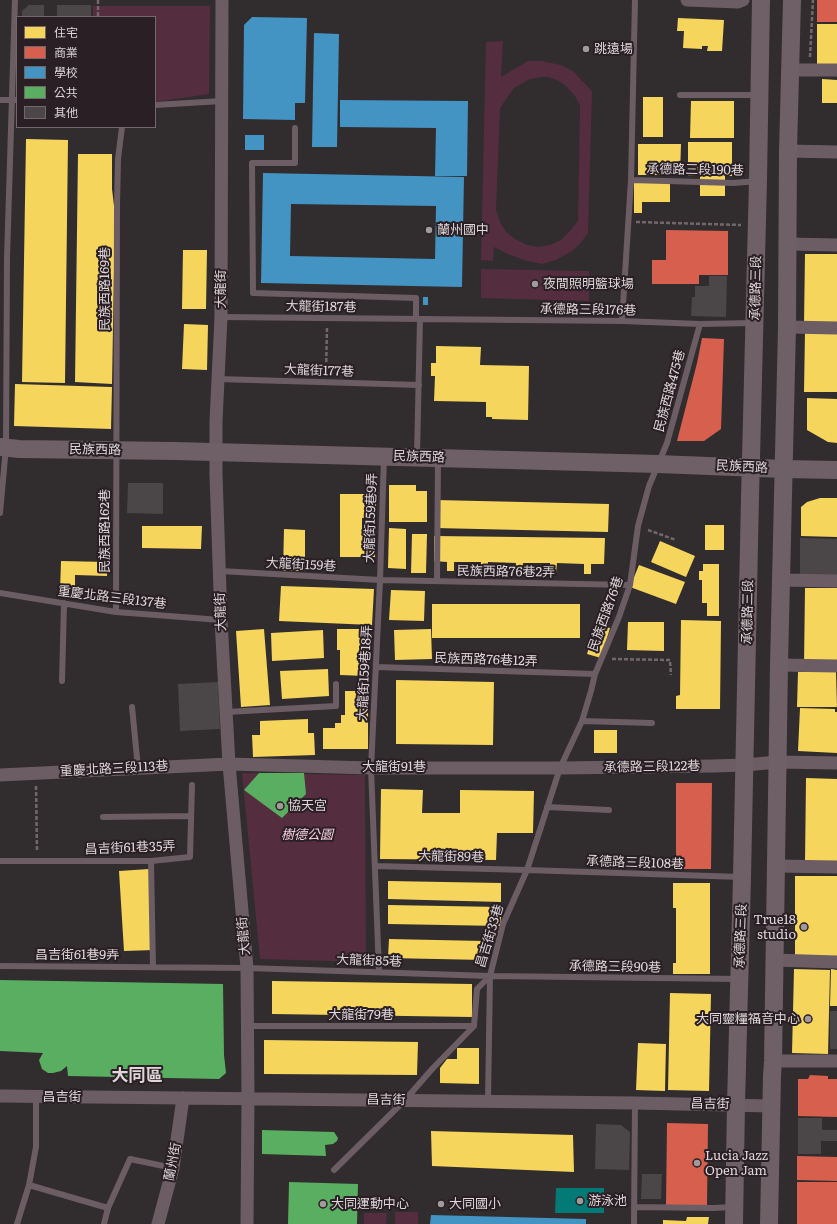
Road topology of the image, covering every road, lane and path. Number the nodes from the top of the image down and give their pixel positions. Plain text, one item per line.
1 (15, 0) edge
2 (98, 0) edge
3 (222, 0) edge
4 (635, 0) edge
5 (687, 0) edge
6 (743, 0) edge
7 (761, 0) edge
8 (792, 0) edge
9 (813, 0) edge
10 (98, 16) edge
11 (790, 70) junction
12 (810, 70) junction
13 (837, 70) edge
14 (680, 94) dead end
15 (760, 96) junction
16 (0, 100) edge
17 (15, 100) edge
18 (222, 101) junction
19 (156, 104) edge
20 (122, 128) edge
21 (295, 128) dead end
22 (788, 151) junction
23 (837, 152) edge
24 (631, 180) junction
25 (758, 180) junction
26 (628, 222) junction
27 (757, 225) junction
28 (788, 244) junction
29 (837, 245) edge
30 (3, 258) edge
31 (221, 317) junction
32 (327, 318) junction
33 (418, 319) junction
34 (622, 321) junction
35 (755, 323) junction
36 (700, 324) junction
37 (787, 327) junction
38 (837, 328) edge
39 (218, 379) junction
40 (326, 382) junction
41 (419, 385) junction
42 (3, 447) edge
43 (116, 451) junction
44 (216, 453) junction
45 (384, 456) junction
46 (417, 458) junction
47 (438, 458) junction
48 (658, 464) junction
49 (751, 467) junction
50 (784, 469) junction
51 (837, 470) edge
52 (0, 512) edge
53 (638, 526) junction
54 (676, 540) dead end
55 (220, 571) junction
56 (380, 580) junction
57 (782, 580) junction
58 (437, 581) junction
59 (837, 581) edge
60 (630, 585) junction
61 (0, 593) edge
62 (64, 603) junction
63 (116, 612) junction
64 (221, 620) junction
65 (602, 658) junction
66 (779, 665) junction
67 (837, 666) edge
68 (377, 667) junction
69 (595, 674) junction
70 (671, 676) dead end
71 (62, 681) dead end
72 (336, 684) dead end
73 (132, 707) dead end
74 (226, 712) junction
75 (582, 721) junction
76 (652, 723) dead end
77 (778, 762) junction
78 (837, 763) edge
79 (229, 764) junction
80 (745, 766) junction
81 (138, 768) junction
82 (371, 768) junction
83 (560, 768) junction
84 (36, 773) junction
85 (0, 775) edge
86 (192, 785) dead end
87 (547, 807) junction
88 (609, 810) dead end
89 (191, 816) junction
90 (103, 817) dead end
91 (0, 861) edge
92 (38, 861) junction
93 (151, 862) junction
94 (375, 866) junction
95 (776, 866) junction
96 (837, 867) edge
97 (527, 870) junction
98 (742, 878) junction
99 (774, 960) junction
100 (837, 962) edge
101 (0, 966) edge
102 (153, 967) junction
103 (246, 968) junction
104 (379, 972) junction
105 (490, 976) junction
106 (739, 979) junction
107 (247, 1026) junction
108 (474, 1026) junction
109 (773, 1061) junction
110 (837, 1061) edge
111 (0, 1096) edge
112 (36, 1097) junction
113 (183, 1098) junction
114 (248, 1098) junction
115 (405, 1100) junction
116 (488, 1101) junction
117 (635, 1103) junction
118 (736, 1104) junction
119 (771, 1106) junction
120 (174, 1168) junction
121 (334, 1170) dead end
122 (29, 1185) junction
123 (634, 1207) junction
124 (108, 1208) junction
125 (735, 1215) edge
126 (17, 1224) edge
127 (104, 1224) edge
128 (158, 1224) edge
129 (247, 1224) edge
130 (634, 1224) edge
131 (769, 1224) edge

1 - 17 lane
2 - 10 path
3 - 18 street, 大龍街
4 - 24 lane
5 - 6 street
7 - 15 main road, 承德路三段
8 - 11 main road
9 - 12 path
11 - 12 street
11 - 22 main road
12 - 13 street
14 - 15 lane
15 - 25 main road, 承德路三段
16 - 17 lane
17 - 30 lane
18 - 19 lane
18 - 31 street, 大龍街
20 - 43 lane, 民族西路169巷
21 - 33 lane
22 - 23 street
22 - 28 main road
24 - 25 lane, 承德路三段190巷
24 - 26 lane
25 - 27 main road, 承德路三段
26 - 27 path
26 - 34 lane
27 - 35 main road, 承德路三段
28 - 29 street
28 - 37 main road
30 - 42 lane
31 - 32 lane, 大龍街187巷
31 - 39 street, 大龍街
32 - 33 lane, 大龍街187巷
32 - 40 path
33 - 34 lane, 承德路三段176巷
33 - 41 lane
34 - 36 lane, 承德路三段176巷
35 - 36 lane, 承德路三段176巷
35 - 49 main road, 承德路三段
36 - 48 lane, 民族西路475巷
37 - 38 street
37 - 50 main road
39 - 40 lane, 大龍街177巷
39 - 44 street, 大龍街
40 - 41 lane, 大龍街177巷
41 - 46 lane
42 - 43 main road, 民族西路
42 - 52 lane
43 - 44 main road, 民族西路
43 - 63 lane, 民族西路162巷
44 - 45 main road, 民族西路
44 - 55 street, 大龍街
45 - 46 main road, 民族西路
45 - 56 lane, 大龍街159巷9弄
46 - 47 main road, 民族西路
47 - 48 main road, 民族西路
47 - 58 lane
48 - 49 main road, 民族西路
48 - 53 lane, 民族西路76巷
49 - 50 main road, 民族西路
49 - 80 main road, 承德路三段
50 - 51 main road, 民族西路
50 - 57 main road
53 - 54 path
53 - 60 lane, 民族西路76巷
55 - 56 lane, 大龍街159巷
55 - 64 street, 大龍街
56 - 58 lane, 民族西路76巷2弄
56 - 68 lane, 大龍街159巷18弄
57 - 59 street
57 - 66 main road
58 - 60 lane, 民族西路76巷2弄
60 - 65 lane, 民族西路76巷
61 - 62 lane, 重慶北路三段137巷
62 - 63 lane, 重慶北路三段137巷
62 - 71 lane
63 - 64 lane, 重慶北路三段137巷
64 - 74 street, 大龍街
65 - 69 lane, 民族西路76巷
65 - 70 path
66 - 67 street
66 - 77 main road
68 - 69 lane, 民族西路76巷12弄
68 - 82 lane, 大龍街159巷18弄
69 - 75 lane, 民族西路76巷
72 - 74 lane
73 - 81 lane
74 - 79 street, 大龍街
75 - 76 lane
75 - 83 lane, 民族西路76巷
77 - 78 street, 承德路三段122巷
77 - 80 street, 承德路三段122巷
77 - 95 main road
79 - 81 street, 重慶北路三段113巷
79 - 82 street, 大龍街91巷
79 - 103 street, 大龍街
80 - 83 street, 承德路三段122巷
80 - 98 main road, 承德路三段
81 - 84 street, 重慶北路三段113巷
82 - 83 street, 大龍街91巷
82 - 94 lane, 大龍街159巷18弄
83 - 87 lane, 民族西路76巷
84 - 85 street, 重慶北路三段113巷
84 - 92 path
86 - 89 lane, 昌吉街61巷35弄
87 - 88 lane
87 - 97 lane, 昌吉街33巷
89 - 90 lane
89 - 93 lane, 昌吉街61巷35弄
91 - 92 lane, 昌吉街61巷35弄
92 - 93 lane, 昌吉街61巷35弄
93 - 102 lane
94 - 97 lane, 大龍街89巷
94 - 104 lane, 大龍街159巷18弄
95 - 96 street
95 - 99 main road
97 - 98 lane, 承德路三段108巷
97 - 105 lane, 昌吉街33巷
98 - 106 main road, 承德路三段
99 - 100 street
99 - 109 main road
101 - 102 lane, 昌吉街61巷9弄
102 - 103 lane, 昌吉街61巷9弄
103 - 104 lane, 大龍街85巷
103 - 107 street, 大龍街
104 - 105 lane, 大龍街85巷
105 - 106 lane, 承德路三段90巷
105 - 108 lane, 昌吉街33巷
105 - 116 lane
106 - 118 main road, 承德路三段
107 - 108 lane, 大龍街79巷
107 - 114 street, 大龍街
108 - 115 lane
109 - 110 street
109 - 119 main road
111 - 112 street, 昌吉街
112 - 113 street, 昌吉街
112 - 122 lane
113 - 114 street, 昌吉街
113 - 120 street, 蘭州街
114 - 115 street, 昌吉街
114 - 129 street, 大龍街
115 - 116 street, 昌吉街
115 - 121 lane
116 - 117 street, 昌吉街
117 - 118 street, 昌吉街
117 - 123 lane
118 - 119 street, 昌吉街
118 - 125 main road, 承德路三段
119 - 131 main road
120 - 124 lane
120 - 128 street, 蘭州街
122 - 124 lane
122 - 126 lane
123 - 125 lane
123 - 130 lane
124 - 127 lane

